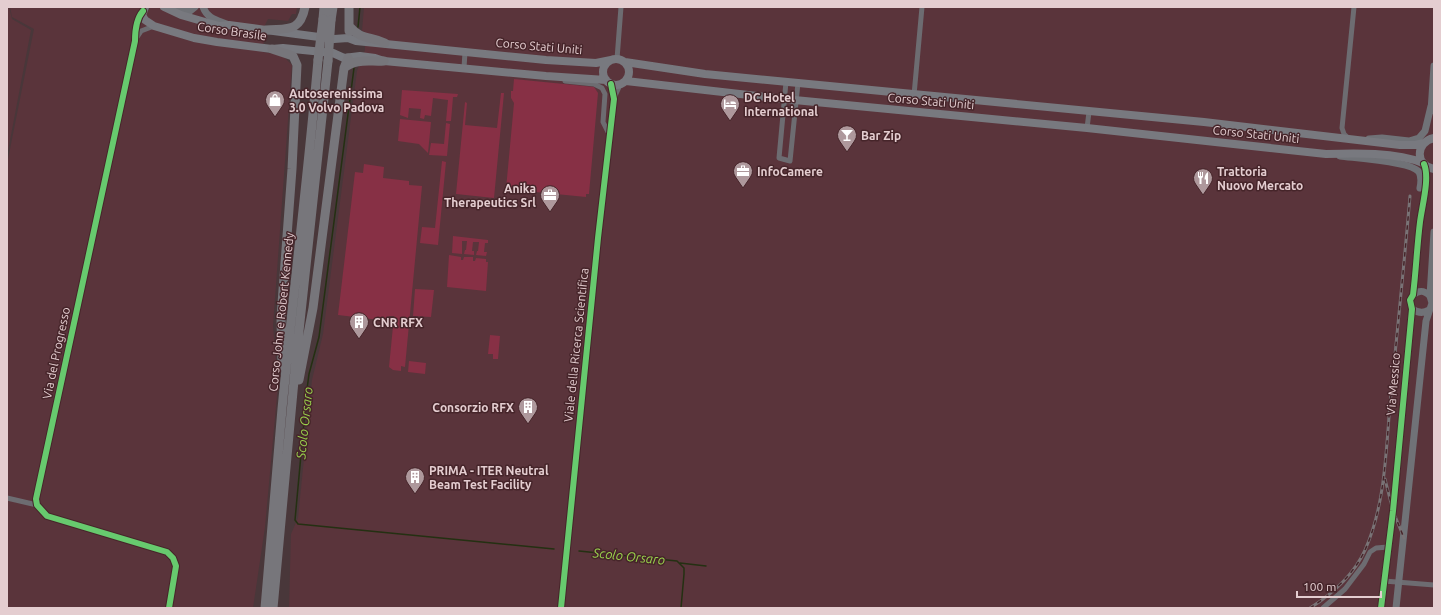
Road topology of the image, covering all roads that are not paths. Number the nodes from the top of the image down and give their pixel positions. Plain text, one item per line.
1 (164, 7) edge
2 (195, 7) edge
3 (203, 7) edge
4 (305, 7) edge
5 (324, 7) edge
6 (333, 7) edge
7 (349, 7) edge
8 (621, 7) edge
9 (922, 7) edge
10 (1354, 7) edge
11 (144, 9) edge
12 (174, 11) junction
13 (327, 19) junction
14 (229, 25) junction
15 (154, 26) junction
16 (349, 26) junction
17 (266, 30) junction
18 (351, 39) junction
19 (334, 40) joint
20 (135, 41) junction
21 (385, 43) junction
22 (272, 49) junction
23 (465, 52) junction
24 (351, 57) junction
25 (326, 58) junction
26 (384, 60) junction
27 (614, 60) junction
28 (625, 62) junction
29 (1434, 66) edge
30 (344, 68) junction
31 (464, 68) junction
32 (546, 76) junction
33 (608, 82) junction
34 (786, 82) junction
35 (623, 83) junction
36 (798, 83) junction
37 (914, 95) junction
38 (614, 99) junction
39 (784, 99) junction
40 (797, 101) junction
41 (1431, 106) junction
42 (1089, 112) junction
43 (1087, 128) junction
44 (1342, 128) junction
45 (610, 137) junction
46 (1332, 137) junction
47 (1434, 138) edge
48 (1352, 139) junction
49 (1424, 142) junction
50 (1326, 154) junction
51 (1423, 164) junction
52 (1434, 168) edge
53 (1420, 223) junction
54 (1434, 232) edge
55 (1413, 295) junction
56 (1431, 303) edge
57 (1412, 308) junction
58 (282, 408) junction
59 (289, 432) junction
60 (7, 498) edge
61 (36, 506) junction
62 (1388, 547) junction
63 (1384, 581) junction
64 (1399, 582) junction
65 (1434, 585) edge
66 (169, 608) edge
67 (265, 608) edge
68 (274, 608) edge
69 (561, 608) edge
70 (1323, 608) edge
71 (1381, 608) edge
72 (1396, 608) edge

1 - 12 main road, Corso Brasile
2 - 12 street
3 - 14 street
4 - 17 highway
5 - 13 highway
6 - 13 highway
7 - 16 highway
8 - 27 street
9 - 37 street, Corso Stati Uniti
10 - 44 street
11 - 15 main road
11 - 20 street, Via del Progresso
12 - 14 main road, Corso Brasile
13 - 25 highway, Corso John e Robert Kennedy, bridge
14 - 17 main road, Corso Brasile
15 - 20 street
15 - 22 main road, Corso Brasile
16 - 18 highway
16 - 21 highway
17 - 19 main road, Corso Brasile
18 - 19 main road, Corso Stati Uniti
18 - 21 main road, Corso Stati Uniti
18 - 24 main road
20 - 61 street, Via del Progresso
21 - 23 main road, Corso Stati Uniti
22 - 25 main road, Corso Brasile
22 - 58 highway
23 - 27 main road, Corso Stati Uniti
23 - 31 street
24 - 25 main road
24 - 26 main road
24 - 30 highway
25 - 58 highway, Corso John e Robert Kennedy
25 - 59 highway, Corso John e Robert Kennedy
26 - 30 highway
26 - 31 main road
27 - 28 main road
27 - 33 main road
28 - 34 main road, Corso Stati Uniti
28 - 35 main road
29 - 41 street
30 - 59 highway
31 - 32 main road
32 - 33 main road
32 - 45 street
33 - 35 main road
33 - 38 street, Viale della Ricerca Scientifica
34 - 36 main road, Corso Stati Uniti
34 - 39 street
35 - 38 street, Viale della Ricerca Scientifica
35 - 39 main road, Corso Stati Uniti
36 - 37 main road, Corso Stati Uniti
36 - 40 street
37 - 42 main road, Corso Stati Uniti
38 - 45 street, Viale della Ricerca Scientifica
39 - 40 main road, Corso Stati Uniti
39 - 40 street
40 - 43 main road, Corso Stati Uniti
41 - 48 street
41 - 49 street
42 - 43 street
42 - 46 main road, Corso Stati Uniti
43 - 50 main road, Corso Stati Uniti
44 - 46 street
44 - 48 street
45 - 69 street, Viale della Ricerca Scientifica
46 - 48 main road, Corso Stati Uniti
47 - 49 main road, Corso Stati Uniti
48 - 49 main road, Corso Stati Uniti
49 - 51 main road
50 - 51 main road, Corso Stati Uniti
50 - 53 street
51 - 52 main road, Corso Stati Uniti
51 - 53 street, Via Messico
53 - 55 street, Via Messico
54 - 56 street
55 - 56 street
55 - 57 street, Via Messico
56 - 57 street
56 - 64 street
57 - 62 street, Via Messico
58 - 67 highway, Corso John e Robert Kennedy
59 - 68 highway, Corso John e Robert Kennedy
60 - 61 street
61 - 66 street
62 - 63 street, Via Messico
62 - 70 street
63 - 64 street
63 - 71 street, Via Messico
64 - 65 street
64 - 72 street

